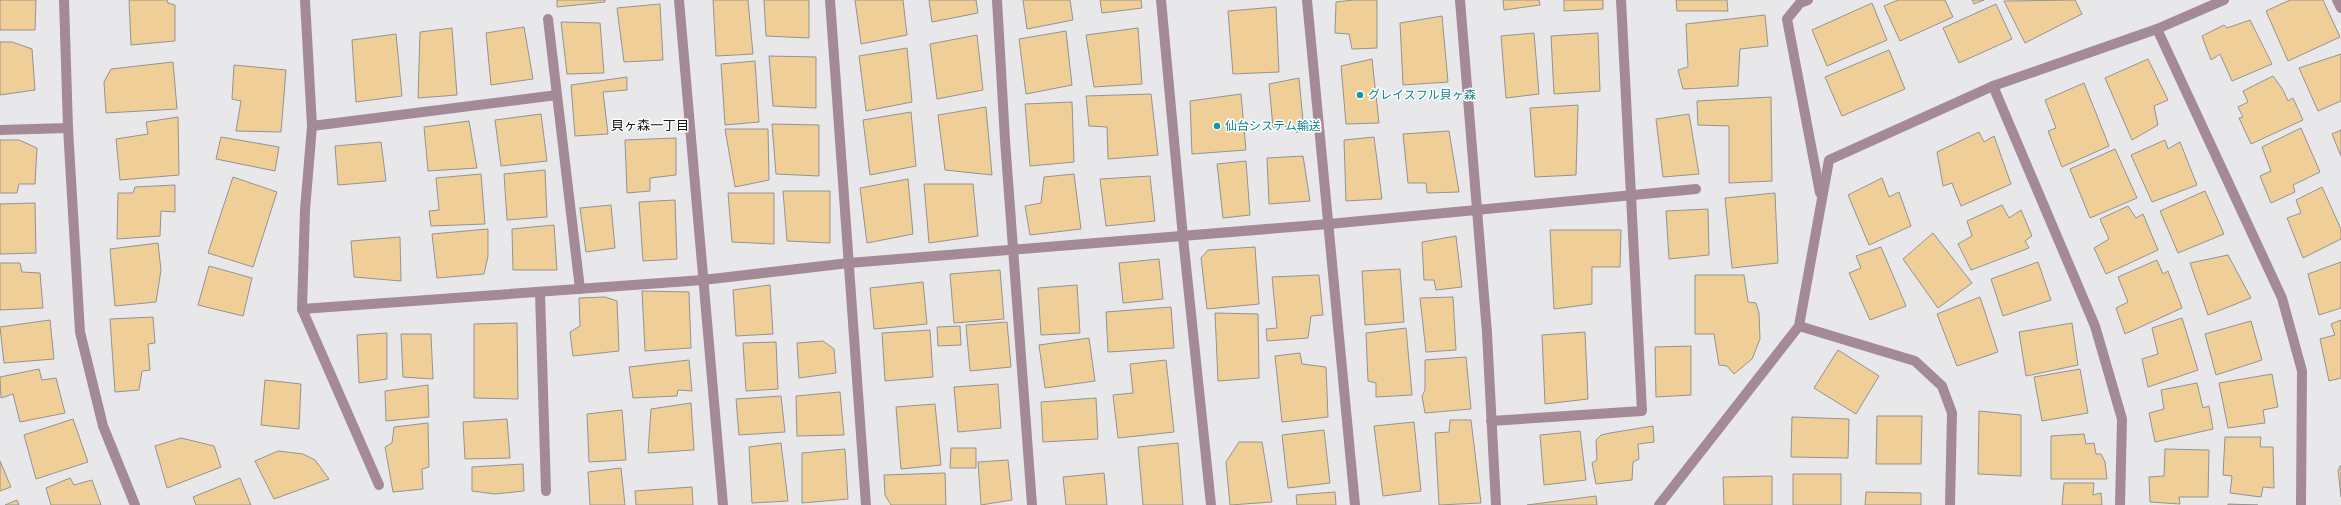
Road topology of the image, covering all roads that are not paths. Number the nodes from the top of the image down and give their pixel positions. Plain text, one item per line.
1 (64, 0) edge
2 (305, 0) edge
3 (679, 0) edge
4 (830, 0) edge
5 (997, 0) edge
6 (1161, 0) edge
7 (1307, 0) edge
8 (1460, 0) edge
9 (1621, 0) edge
10 (1808, 0) edge
11 (2224, 0) edge
12 (2337, 0) edge
13 (2341, 8) edge
14 (548, 19) dead end
15 (2157, 29) junction
16 (1993, 86) junction
17 (557, 95) junction
18 (312, 126) junction
19 (68, 128) junction
20 (0, 130) edge
21 (1696, 189) dead end
22 (1632, 196) junction
23 (1822, 201) junction
24 (1477, 211) junction
25 (1329, 224) junction
26 (1183, 237) junction
27 (1014, 248) junction
28 (849, 263) junction
29 (703, 280) junction
30 (580, 289) junction
31 (540, 292) junction
32 (302, 309) junction
33 (1800, 326) junction
34 (1491, 422) junction
35 (379, 485) dead end
36 (546, 491) dead end
37 (135, 505) edge
38 (723, 505) edge
39 (866, 505) edge
40 (1032, 505) edge
41 (1211, 505) edge
42 (1355, 505) edge
43 (1496, 505) edge
44 (1659, 505) edge
45 (1950, 505) edge
46 (2120, 505) edge
47 (2301, 505) edge

1 - 19 street
2 - 18 street
3 - 29 street
4 - 28 street
5 - 27 street
6 - 26 street
7 - 25 street
8 - 24 street
9 - 22 street
10 - 23 street
11 - 15 street
12 - 13 street
14 - 17 street
15 - 16 street
15 - 47 street
16 - 23 street
16 - 46 street
17 - 18 street
17 - 30 street
18 - 32 street
19 - 20 street
19 - 37 street
21 - 22 street
22 - 24 street
22 - 34 street
23 - 33 street
24 - 25 street
24 - 34 street
25 - 26 street
25 - 42 street
26 - 27 street
26 - 41 street
27 - 28 street
27 - 40 street
28 - 29 street
28 - 39 street
29 - 30 street
29 - 38 street
30 - 31 street
31 - 32 street
31 - 36 street
32 - 35 street
33 - 44 street
33 - 45 street
34 - 43 street

